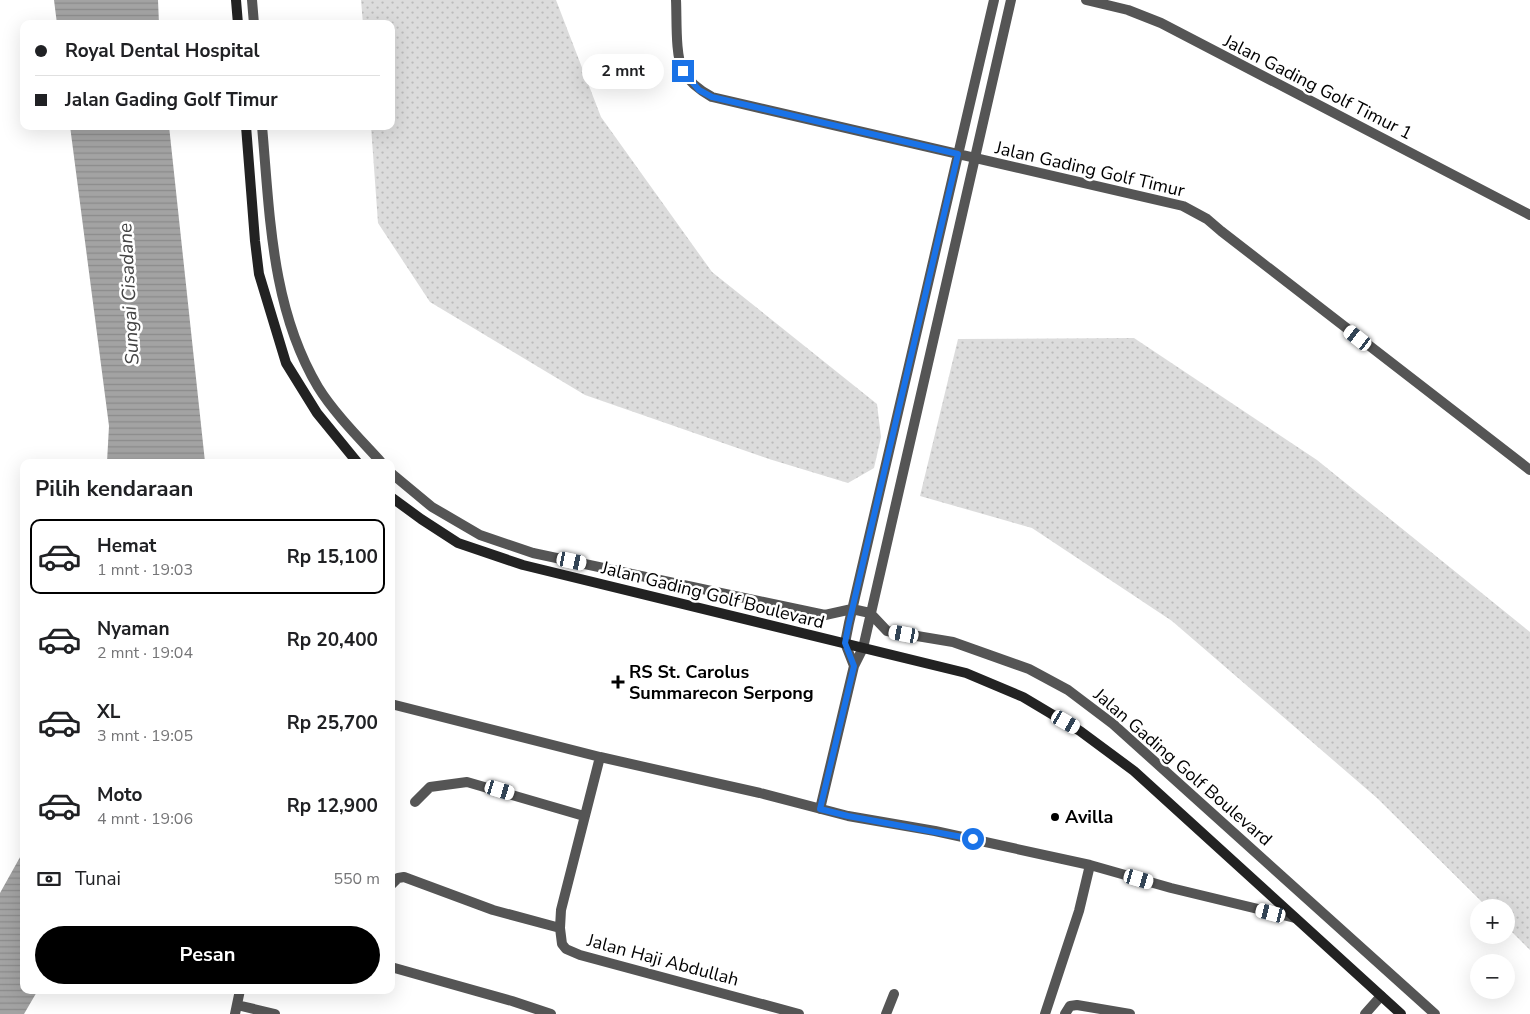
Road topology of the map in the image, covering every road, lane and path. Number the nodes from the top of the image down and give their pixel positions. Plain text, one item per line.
1 (236, 0) edge
2 (252, 0) edge
3 (676, 0) edge
4 (994, 0) edge
5 (1011, 0) edge
6 (1086, 0) edge
7 (238, 20) edge
8 (254, 20) edge
9 (246, 130) edge
10 (262, 130) edge
11 (958, 154) junction
12 (974, 158) junction
13 (1530, 215) edge
14 (354, 459) edge
15 (378, 459) edge
16 (1529, 465) edge
17 (395, 476) edge
18 (395, 500) edge
19 (852, 609) junction
20 (870, 613) junction
21 (845, 643) junction
22 (863, 648) junction
23 (854, 666) junction
24 (395, 705) edge
25 (600, 757) junction
26 (415, 802) dead end
27 (820, 809) junction
28 (584, 816) junction
29 (1090, 865) junction
30 (395, 881) edge
31 (1296, 918) junction
32 (560, 928) junction
33 (395, 969) edge
34 (239, 994) edge
35 (894, 994) dead end
36 (1381, 996) junction
37 (236, 1010) edge
38 (1396, 1013) edge
39 (275, 1014) edge
40 (551, 1014) edge
41 (798, 1014) edge
42 (886, 1014) edge
43 (1045, 1014) edge
44 (1065, 1014) edge
45 (1130, 1014) edge
46 (1365, 1014) edge
47 (1436, 1014) edge

1 - 7 main road
2 - 8 street
3 - 11 street
4 - 11 street
5 - 12 street, Jalan Gading Golf Timur
6 - 13 street, Jalan Gading Golf Timur 1
9 - 14 main road
10 - 15 street
11 - 12 street
11 - 19 street
12 - 16 street, Jalan Gading Golf Timur
12 - 20 street, Jalan Gading Golf Timur
17 - 19 street, Jalan Gading Golf Boulevard
18 - 21 main road, Jalan Gading Golf Boulevard
19 - 20 street, Jalan Gading Golf Boulevard
19 - 21 street
20 - 22 street, Jalan Gading Golf Timur
20 - 47 street, Jalan Gading Golf Boulevard
21 - 22 main road, Jalan Gading Golf Boulevard
21 - 23 street
22 - 23 street, Jalan Gading Golf Timur
22 - 31 main road, Jalan Gading Golf Boulevard
23 - 27 street, Jalan Gading Golf Timur
24 - 25 street
25 - 27 street
25 - 28 street, Jalan Haji Abdullah
26 - 28 street
27 - 29 street
28 - 32 street, Jalan Haji Abdullah
29 - 31 street
29 - 43 street
30 - 32 street
31 - 36 main road, Jalan Gading Golf Boulevard
32 - 41 street, Jalan Haji Abdullah
33 - 40 street
34 - 37 street
35 - 42 street
36 - 38 main road, Jalan Gading Golf Boulevard
36 - 46 street
37 - 39 street
44 - 45 street

